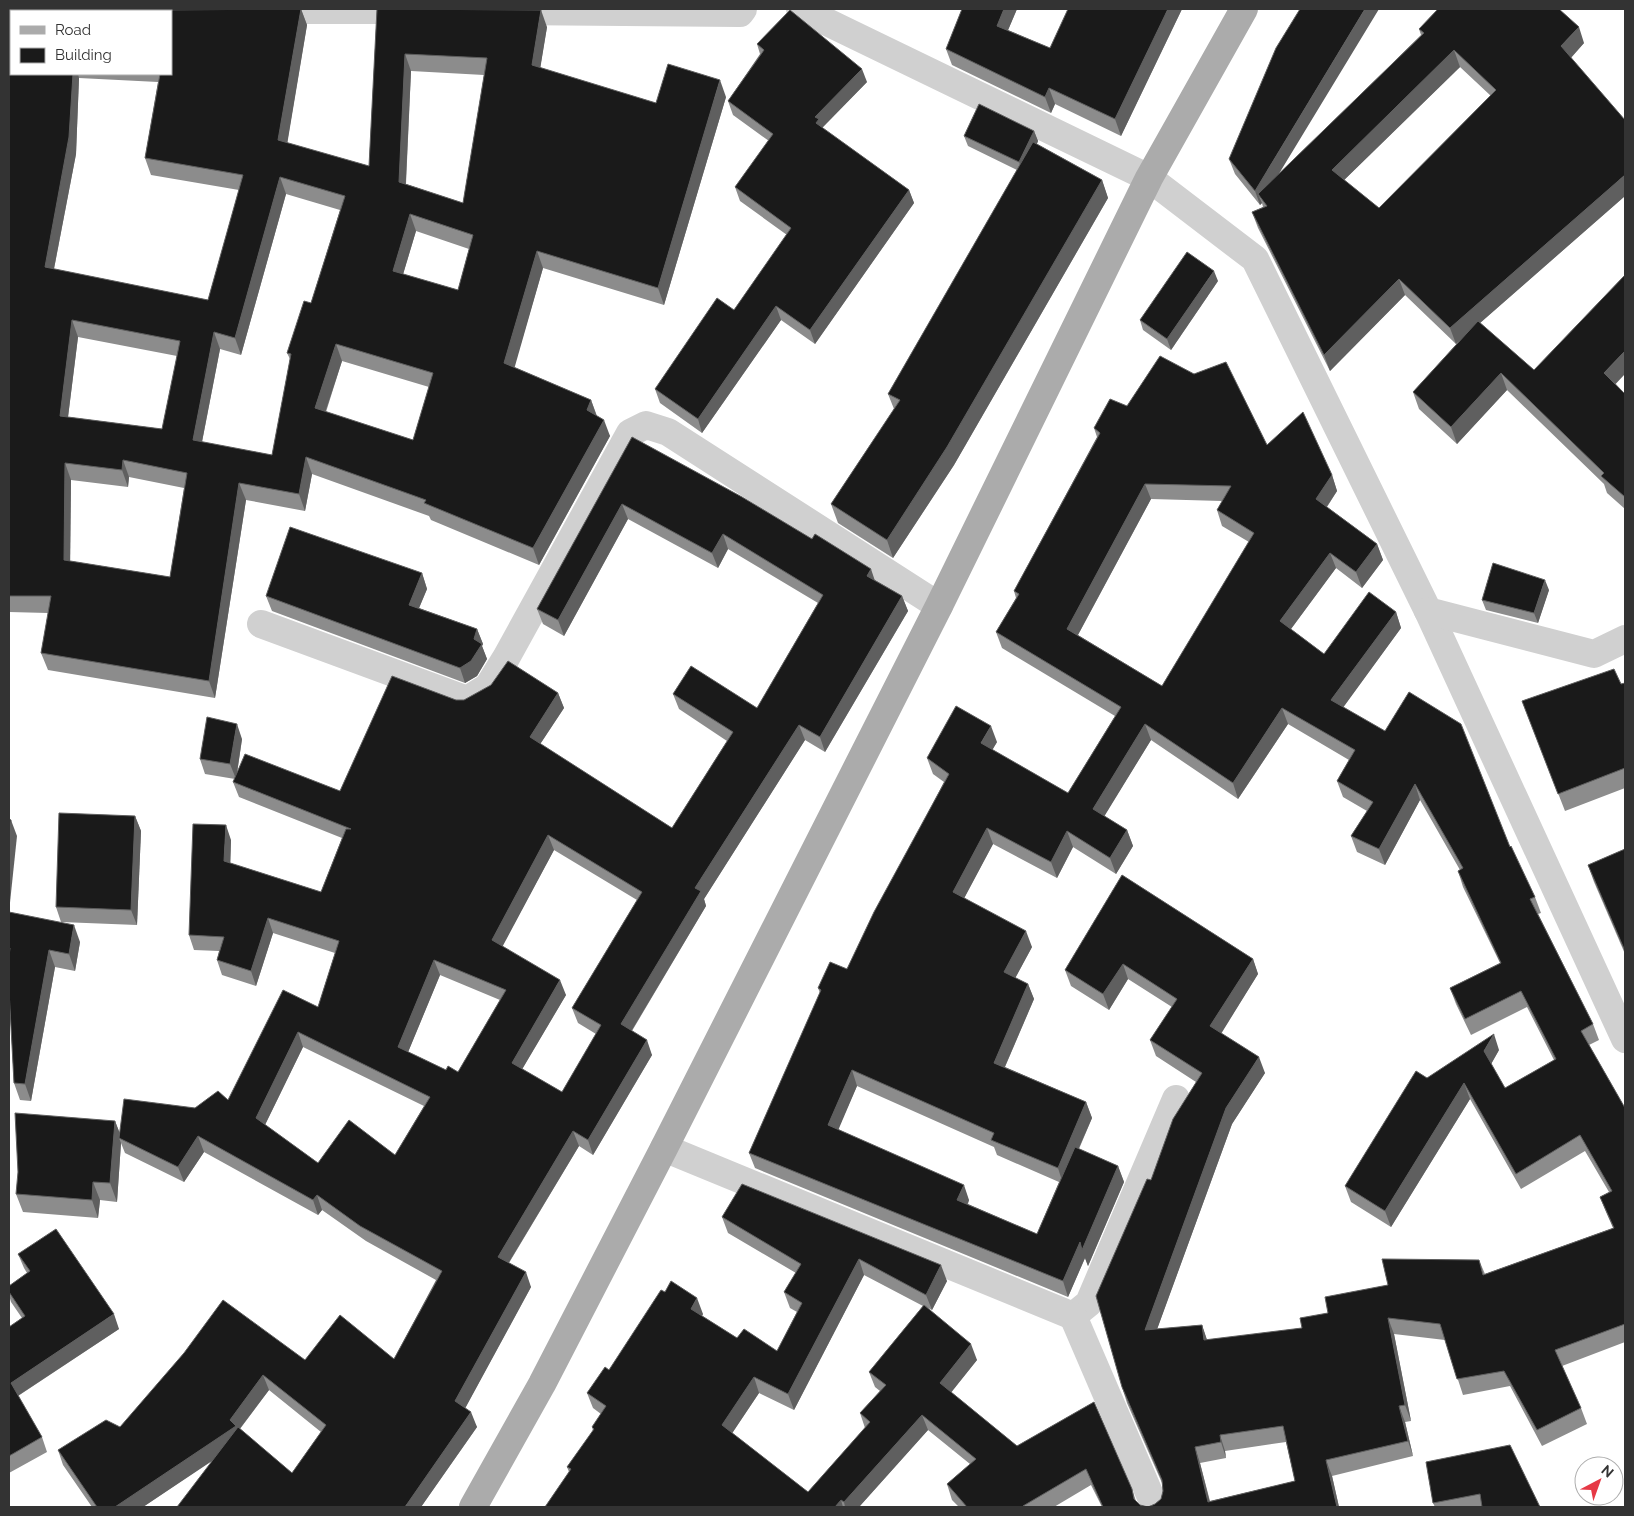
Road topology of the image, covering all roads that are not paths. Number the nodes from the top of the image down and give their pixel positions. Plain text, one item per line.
1 (743, 9) edge
2 (800, 9) edge
3 (1244, 9) edge
4 (240, 10) edge
5 (434, 10) edge
6 (482, 11) edge
7 (1148, 178) junction
8 (939, 606) junction
9 (1428, 611) junction
10 (261, 624) dead end
11 (1625, 639) edge
12 (1625, 1038) edge
13 (1176, 1099) dead end
14 (664, 1148) junction
15 (1073, 1316) junction
16 (473, 1507) edge
17 (1153, 1507) edge

1 - 6 street
2 - 7 street
3 - 7 main road
4 - 5 street
7 - 8 main road
7 - 9 street
8 - 10 street
8 - 14 main road
9 - 11 street
9 - 12 street
13 - 15 street
14 - 15 street
14 - 16 main road
15 - 17 street

